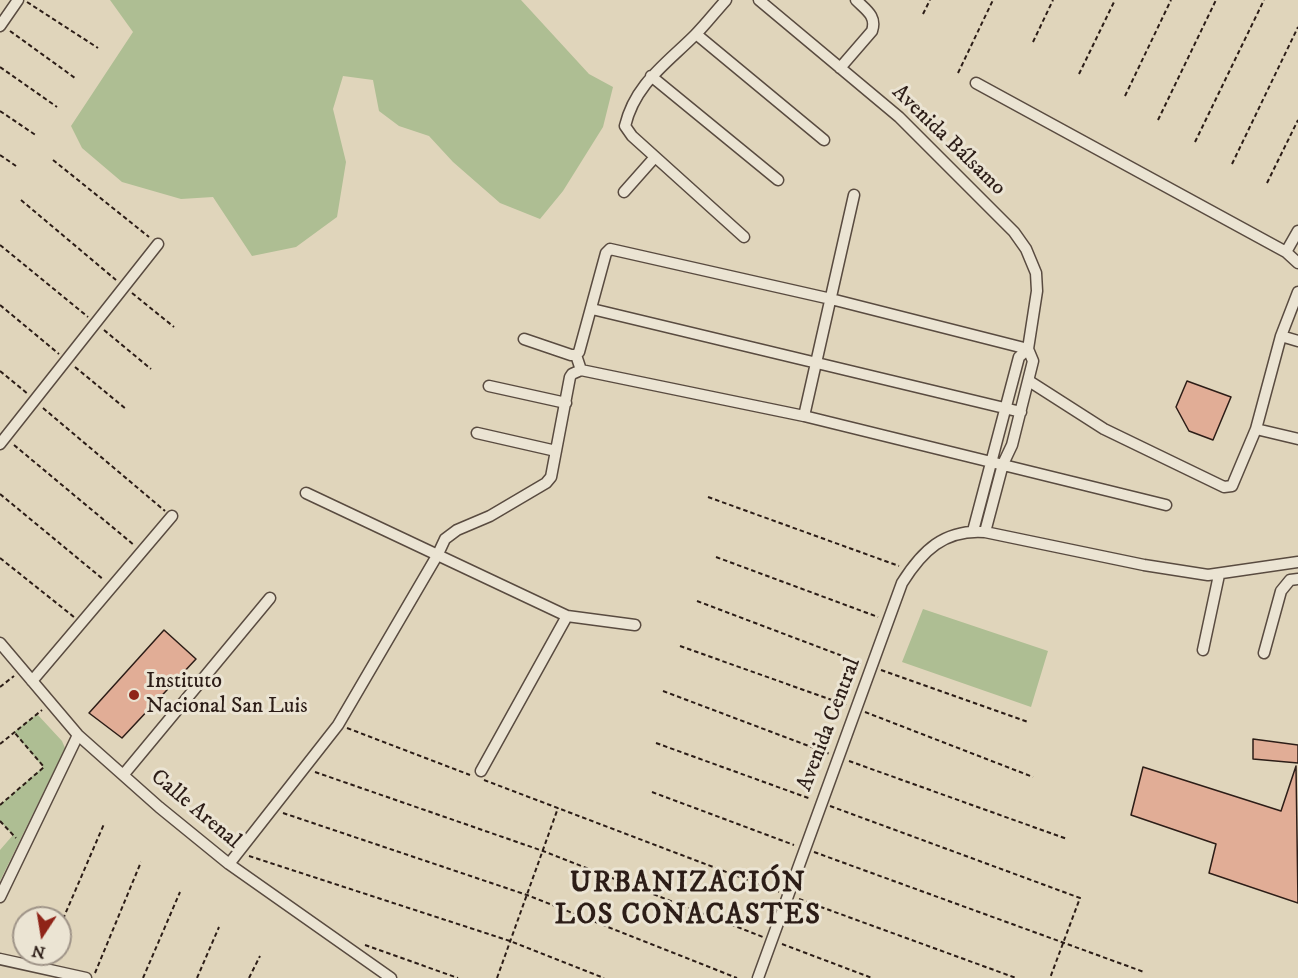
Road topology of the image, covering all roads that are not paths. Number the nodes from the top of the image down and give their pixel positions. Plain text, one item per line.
1 (18, 0) edge
2 (726, 0) edge
3 (759, 0) edge
4 (856, 0) edge
5 (0, 25) edge
6 (696, 34) junction
7 (840, 68) junction
8 (651, 76) junction
9 (976, 83) dead end
10 (824, 140) dead end
11 (655, 157) junction
12 (778, 180) dead end
13 (624, 192) dead end
14 (854, 195) dead end
15 (1298, 231) edge
16 (744, 237) dead end
17 (158, 244) road end
18 (1286, 252) junction
19 (1298, 263) edge
20 (1298, 292) edge
21 (831, 299) junction
22 (592, 309) junction
23 (1281, 336) junction
24 (525, 339) dead end
25 (1298, 341) edge
26 (1028, 349) junction
27 (576, 355) junction
28 (815, 361) junction
29 (581, 370) junction
30 (1029, 381) junction
31 (489, 386) dead end
32 (566, 403) junction
33 (1006, 408) junction
34 (1021, 412) junction
35 (804, 416) junction
36 (1256, 429) junction
37 (477, 434) dead end
38 (1298, 439) edge
39 (3, 441) edge
40 (556, 451) junction
41 (997, 463) junction
42 (306, 493) dead end
43 (1166, 505) dead end
44 (172, 516) road end
45 (973, 531) junction
46 (985, 532) junction
47 (438, 554) junction
48 (1298, 562) edge
49 (1219, 575) junction
50 (1298, 579) edge
51 (270, 598) dead end
52 (567, 616) junction
53 (635, 625) dead end
54 (0, 643) edge
55 (1203, 650) dead end
56 (1264, 653) dead end
57 (32, 681) junction
58 (78, 735) junction
59 (124, 774) junction
60 (481, 775) road end
61 (229, 864) junction
62 (0, 897) edge
63 (0, 959) edge
64 (86, 978) edge
65 (391, 978) edge
66 (758, 978) edge

1 - 5 street
2 - 6 street
3 - 7 street, Avenida Bálsamo
4 - 7 street
6 - 8 street
6 - 10 street
7 - 26 street, Avenida Bálsamo
8 - 11 street
8 - 12 street
9 - 18 street
11 - 13 street
11 - 16 street
14 - 21 street
15 - 18 street
17 - 39 street
18 - 19 street
20 - 23 street
21 - 22 street
21 - 26 street
21 - 28 street
22 - 27 street
22 - 28 street
23 - 25 street
23 - 36 street
24 - 27 street
26 - 30 street, Avenida Bálsamo
26 - 33 street, Avenida Bálsamo
27 - 29 street
28 - 33 street
28 - 35 street
29 - 32 street
29 - 35 street
30 - 34 street, Avenida Bálsamo
30 - 36 street
31 - 32 street
32 - 40 street
33 - 34 street
33 - 41 street, Avenida Bálsamo
34 - 41 street, Avenida Bálsamo
35 - 41 street
36 - 38 street
37 - 40 street
40 - 47 street
41 - 43 street
41 - 45 street, Avenida Bálsamo
41 - 46 street, Avenida Bálsamo
42 - 47 street
44 - 57 street
45 - 46 street, Avenida Central
45 - 66 street, Avenida Central
46 - 49 street, Avenida Central
47 - 52 street
47 - 61 street
48 - 49 street, Avenida Central
49 - 55 street
50 - 56 street
51 - 59 street
52 - 53 street
52 - 60 street
54 - 57 street, Calle Arenal
57 - 58 street, Calle Arenal
58 - 59 street, Calle Arenal
58 - 62 street
59 - 61 street, Calle Arenal
61 - 65 street, Calle Arenal
63 - 64 street

